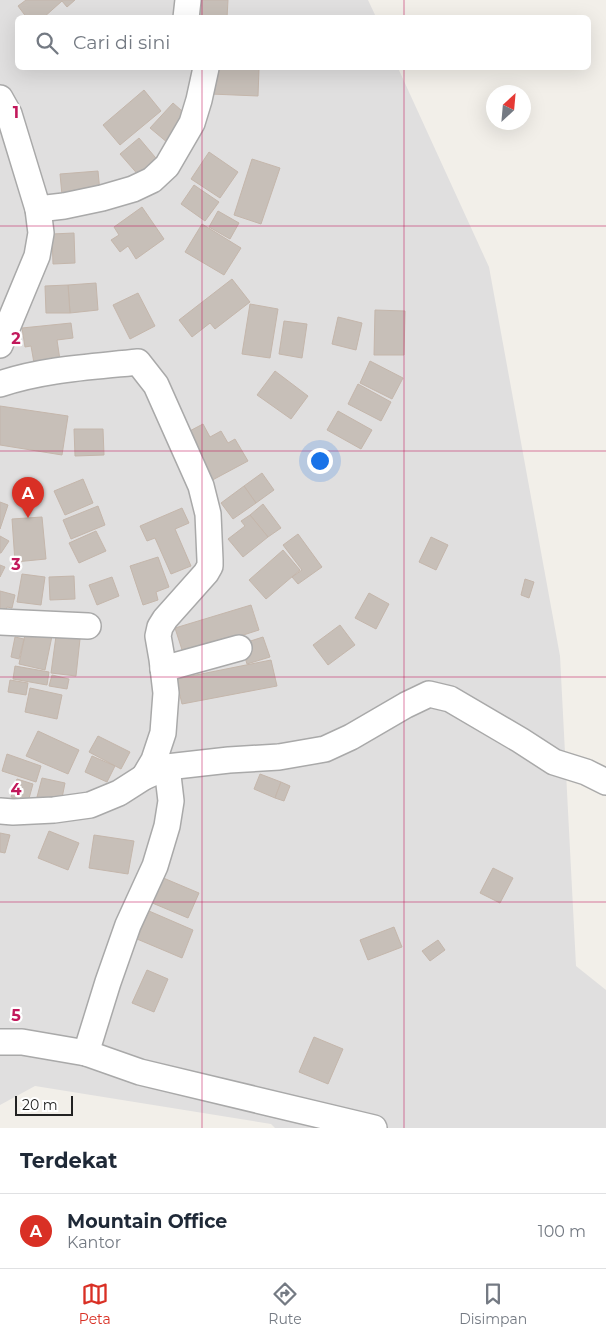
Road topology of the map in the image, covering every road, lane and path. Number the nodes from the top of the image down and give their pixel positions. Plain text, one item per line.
1 (188, 0) edge
2 (186, 15) edge
3 (206, 70) edge
4 (0, 98) edge
5 (38, 209) junction
6 (0, 345) edge
7 (0, 384) edge
8 (0, 622) edge
9 (88, 626) dead end
10 (239, 648) dead end
11 (163, 668) junction
12 (167, 767) junction
13 (144, 776) junction
14 (606, 782) edge
15 (0, 811) edge
16 (0, 1042) edge
17 (86, 1053) junction
18 (374, 1128) edge

1 - 2 street
3 - 5 street
4 - 5 street
5 - 6 street
7 - 11 street
8 - 9 street
10 - 11 street
11 - 13 street
12 - 13 street
12 - 14 street
12 - 17 street
13 - 15 street
16 - 17 street
17 - 18 street

